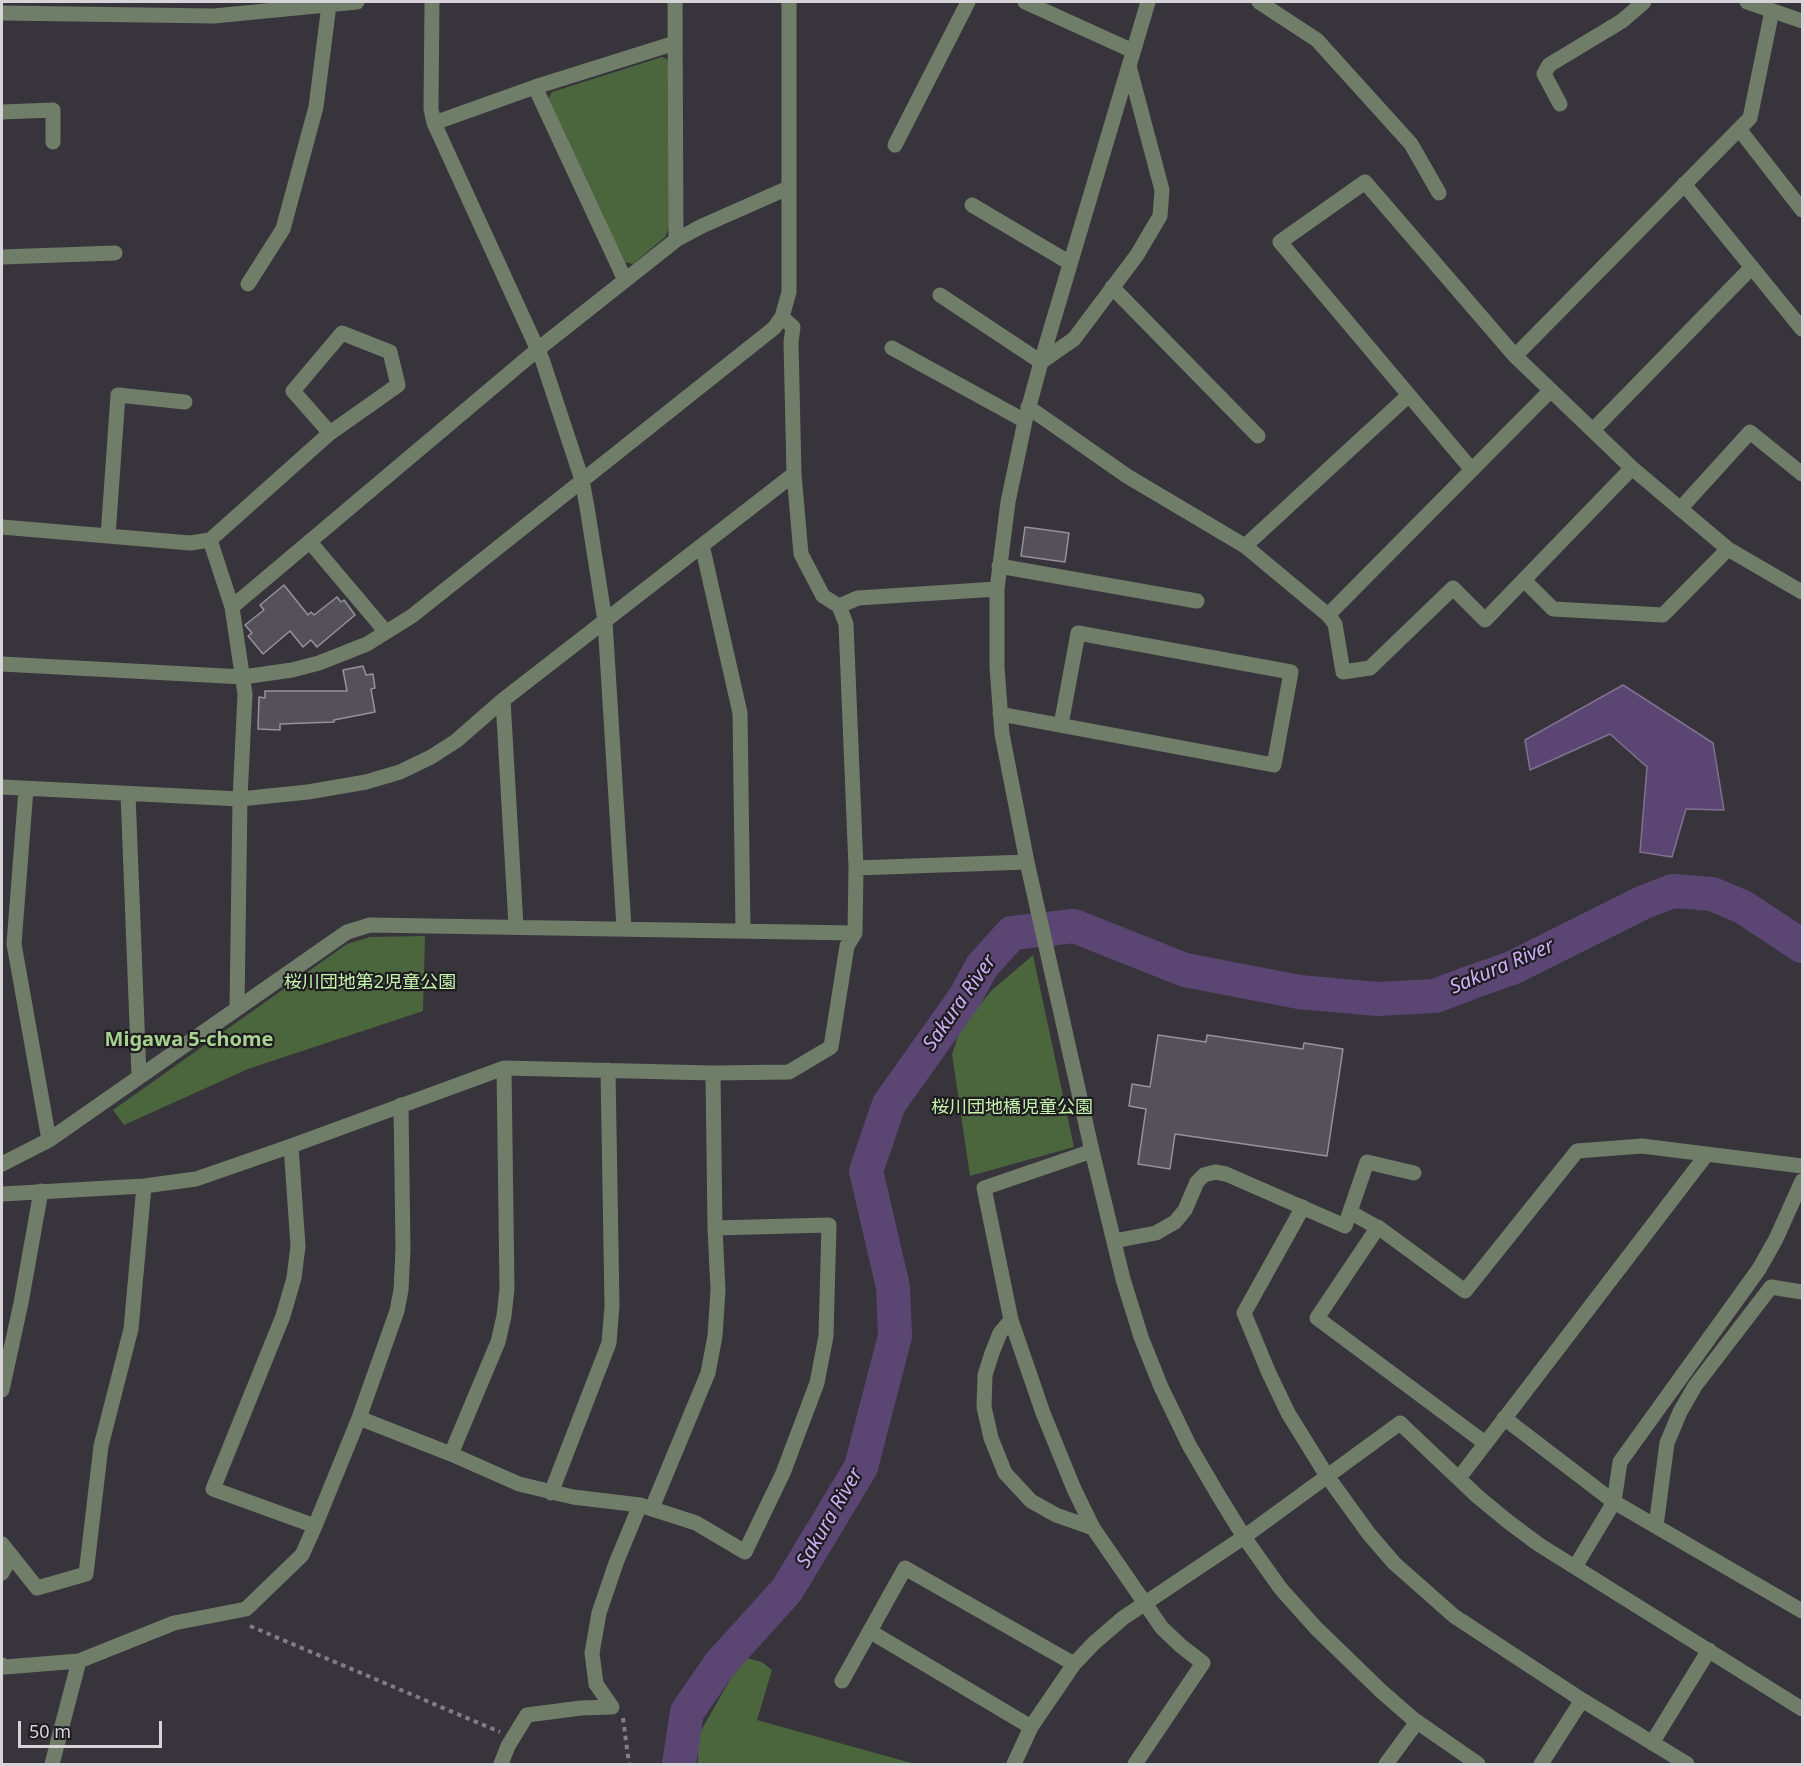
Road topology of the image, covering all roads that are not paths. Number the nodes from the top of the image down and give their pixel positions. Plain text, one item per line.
1 (357, 2) edge
2 (432, 2) edge
3 (675, 2) edge
4 (789, 2) edge
5 (968, 2) edge
6 (1025, 2) edge
7 (1148, 2) edge
8 (1259, 2) edge
9 (1644, 2) edge
10 (1747, 2) edge
11 (329, 5) junction
12 (1772, 11) junction
13 (2, 13) edge
14 (1803, 21) edge
15 (675, 43) junction
16 (1131, 59) junction
17 (535, 87) junction
18 (1560, 104) dead end
19 (2, 112) edge
20 (434, 123) junction
21 (1739, 129) junction
22 (53, 142) dead end
23 (895, 144) dead end
24 (1684, 184) junction
25 (788, 188) junction
26 (1439, 193) dead end
27 (972, 204) dead end
28 (1803, 210) edge
29 (676, 240) junction
30 (115, 253) dead end
31 (2, 256) edge
32 (1070, 263) junction
33 (1752, 267) junction
34 (625, 280) junction
35 (248, 284) dead end
36 (1112, 287) junction
37 (940, 295) dead end
38 (782, 317) junction
39 (1803, 329) edge
40 (892, 348) dead end
41 (537, 350) junction
42 (1515, 356) junction
43 (1041, 362) junction
44 (1551, 390) junction
45 (1409, 395) junction
46 (185, 402) dead end
47 (1026, 414) junction
48 (1593, 430) junction
49 (330, 433) junction
50 (1258, 436) dead end
51 (1632, 468) junction
52 (1472, 470) junction
53 (794, 474) junction
54 (1803, 474) edge
55 (582, 480) junction
56 (1680, 509) junction
57 (2, 527) edge
58 (108, 536) junction
59 (210, 540) junction
60 (310, 542) junction
61 (702, 545) junction
62 (1245, 546) junction
63 (1728, 549) junction
64 (999, 567) junction
65 (1524, 580) junction
66 (997, 589) junction
67 (1803, 592) edge
68 (1197, 601) dead end
69 (839, 606) junction
70 (232, 607) junction
71 (1328, 615) junction
72 (605, 621) junction
73 (386, 632) junction
74 (2, 664) edge
75 (243, 677) junction
76 (503, 700) junction
77 (1000, 714) junction
78 (1061, 725) junction
79 (2, 787) edge
80 (26, 789) junction
81 (128, 794) junction
82 (240, 799) junction
83 (1027, 862) junction
84 (855, 868) junction
85 (516, 926) junction
86 (624, 928) junction
87 (742, 930) junction
88 (855, 933) junction
89 (237, 1008) junction
90 (504, 1068) junction
91 (608, 1070) junction
92 (713, 1073) junction
93 (139, 1076) junction
94 (400, 1105) junction
95 (49, 1140) junction
96 (291, 1146) junction
97 (1092, 1151) junction
98 (1707, 1154) junction
99 (2, 1164) edge
100 (1803, 1166) edge
101 (1414, 1173) dead end
102 (1803, 1181) edge
103 (144, 1186) junction
104 (41, 1191) junction
105 (2, 1194) edge
106 (1303, 1207) junction
107 (1350, 1212) junction
108 (1377, 1227) junction
109 (715, 1228) junction
110 (1114, 1241) junction
111 (1803, 1292) edge
112 (1011, 1320) junction
113 (2, 1390) edge
114 (359, 1418) junction
115 (1504, 1418) junction
116 (1485, 1443) junction
117 (451, 1454) junction
118 (1327, 1476) junction
119 (1459, 1478) junction
120 (551, 1493) junction
121 (1614, 1502) junction
122 (646, 1507) junction
123 (315, 1526) junction
124 (1656, 1526) junction
125 (1093, 1528) junction
126 (1244, 1537) junction
127 (6, 1550) edge
128 (1575, 1567) junction
129 (2, 1573) edge
130 (1144, 1603) junction
131 (1803, 1611) edge
132 (870, 1632) junction
133 (1709, 1650) junction
134 (79, 1661) junction
135 (1074, 1664) junction
136 (2, 1665) edge
137 (842, 1681) dead end
138 (1582, 1700) junction
139 (1802, 1707) edge
140 (1417, 1722) junction
141 (1031, 1727) junction
142 (1652, 1743) junction
143 (52, 1764) edge
144 (501, 1764) edge
145 (1014, 1764) edge
146 (1135, 1764) edge
147 (1386, 1764) edge
148 (1478, 1764) edge
149 (1541, 1764) edge
150 (1687, 1764) edge

1 - 11 street
2 - 20 street
3 - 15 street
4 - 25 street
5 - 23 street
6 - 16 street
7 - 16 street
8 - 26 street
9 - 18 street
10 - 12 street
11 - 13 street
11 - 35 street
12 - 14 street
12 - 21 street
15 - 17 street
15 - 29 street
16 - 32 street
16 - 36 street
17 - 20 street
17 - 34 street
19 - 22 street
20 - 41 street
21 - 24 street
21 - 28 street
24 - 33 street
24 - 42 street
25 - 29 street
25 - 38 street
27 - 32 street
29 - 34 street
30 - 31 street
32 - 43 street
33 - 39 street
33 - 48 street
34 - 41 street
36 - 43 street
36 - 50 street
37 - 43 street
38 - 53 street
38 - 55 street
40 - 47 street
41 - 55 street
41 - 60 street
42 - 44 street
42 - 45 street
43 - 47 street
44 - 48 street
44 - 52 street
45 - 52 street
45 - 62 street
46 - 58 street
47 - 62 street
47 - 64 street
48 - 51 street
49 - 49 street
49 - 59 street
51 - 56 street
51 - 65 street
52 - 71 street
53 - 61 street
53 - 69 street
54 - 56 street
55 - 72 street
55 - 73 street
56 - 63 street
57 - 58 street
58 - 59 street
59 - 70 street
60 - 70 street
60 - 73 street
61 - 72 street
61 - 87 street
62 - 71 street
63 - 65 street
63 - 67 street
64 - 66 street
64 - 68 street
65 - 71 street
66 - 69 street
66 - 77 street
69 - 84 street
70 - 75 street
72 - 76 street
72 - 86 street
73 - 75 street
74 - 75 street
75 - 82 street
76 - 82 street
76 - 85 street
77 - 78 street
77 - 83 street
78 - 78 street
79 - 80 street
80 - 81 street
80 - 95 street
81 - 82 street
81 - 93 street
82 - 89 street
83 - 84 street
83 - 97 street
84 - 88 street
85 - 86 street
85 - 89 street
86 - 87 street
87 - 88 street
88 - 92 street
89 - 93 street
90 - 91 street
90 - 94 street
90 - 117 street
91 - 92 street
91 - 120 street
92 - 109 street
93 - 95 street
94 - 96 street
94 - 114 street
95 - 99 street
96 - 103 street
96 - 123 street
97 - 110 street
97 - 112 street
98 - 100 street
98 - 108 street
98 - 115 street
101 - 107 street
102 - 121 street
103 - 104 street
103 - 127 street
104 - 105 street
104 - 113 street
106 - 107 street
106 - 110 street
106 - 118 street
107 - 108 street
108 - 116 street
109 - 122 street
109 - 122 street
110 - 126 street
111 - 124 street
112 - 125 street
112 - 125 street
114 - 117 street
114 - 123 street
115 - 116 street
115 - 121 street
116 - 119 street
117 - 120 street
118 - 119 street
118 - 126 street
118 - 138 street
119 - 128 street
120 - 122 street
121 - 124 street
121 - 128 street
122 - 144 street
123 - 134 street
124 - 131 street
125 - 130 street
126 - 130 street
126 - 140 street
127 - 129 street
128 - 133 street
130 - 135 street
130 - 146 street
132 - 135 street
132 - 137 street
132 - 141 street
133 - 139 street
133 - 142 street
134 - 136 street
134 - 143 street
135 - 141 street
138 - 142 street
138 - 149 street
140 - 147 street
140 - 148 street
141 - 145 street
142 - 150 street

